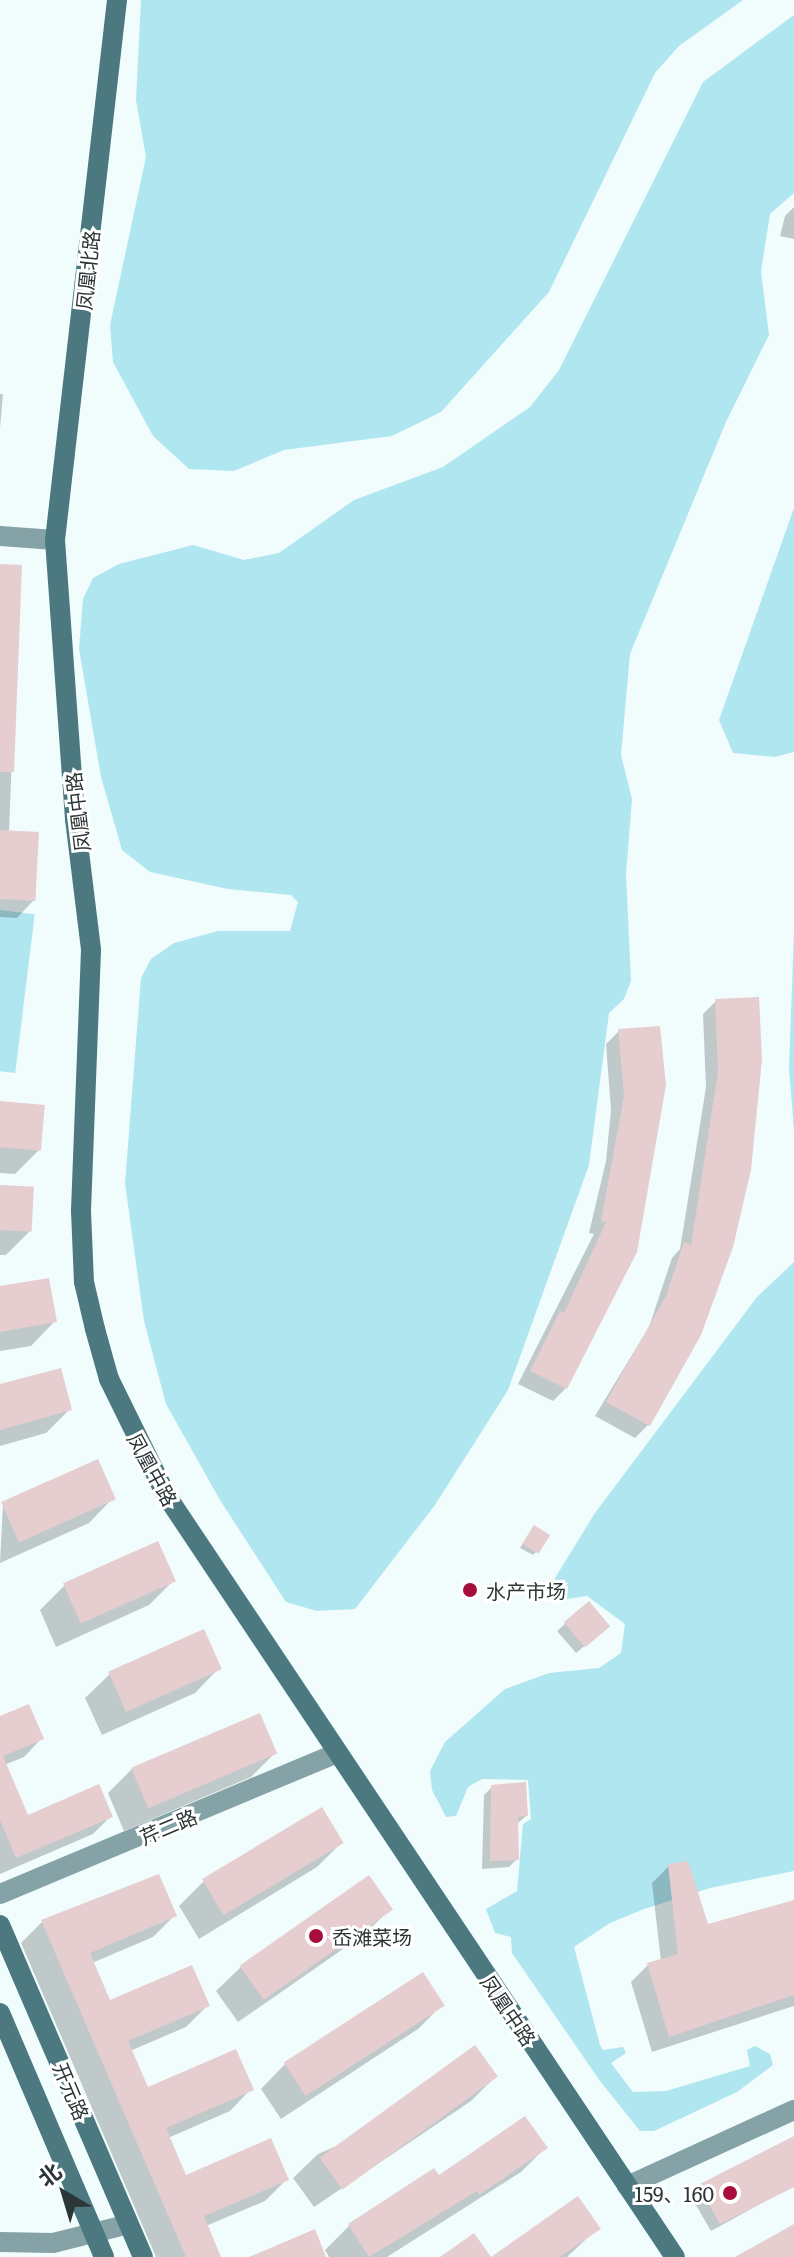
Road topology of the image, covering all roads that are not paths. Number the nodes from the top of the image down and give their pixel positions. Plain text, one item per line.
1 (117, 0) edge
2 (0, 536) edge
3 (55, 540) junction
4 (335, 1754) junction
5 (0, 1894) edge
6 (0, 1925) edge
7 (0, 2013) edge
8 (794, 2110) edge
9 (627, 2186) junction
10 (129, 2224) junction
11 (93, 2233) junction
12 (0, 2242) edge
13 (104, 2257) edge
14 (143, 2257) edge
15 (675, 2257) edge

1 - 3 street, 凤凰北路
2 - 3 street
3 - 4 street, 凤凰中路
4 - 5 street, 芹二路
4 - 9 street, 凤凰中路
6 - 10 street, 开元路
7 - 11 street, 开元路
8 - 9 street
9 - 15 street, 凤凰中路
10 - 11 street
10 - 14 street, 开元路
11 - 12 street
11 - 13 street, 开元路

